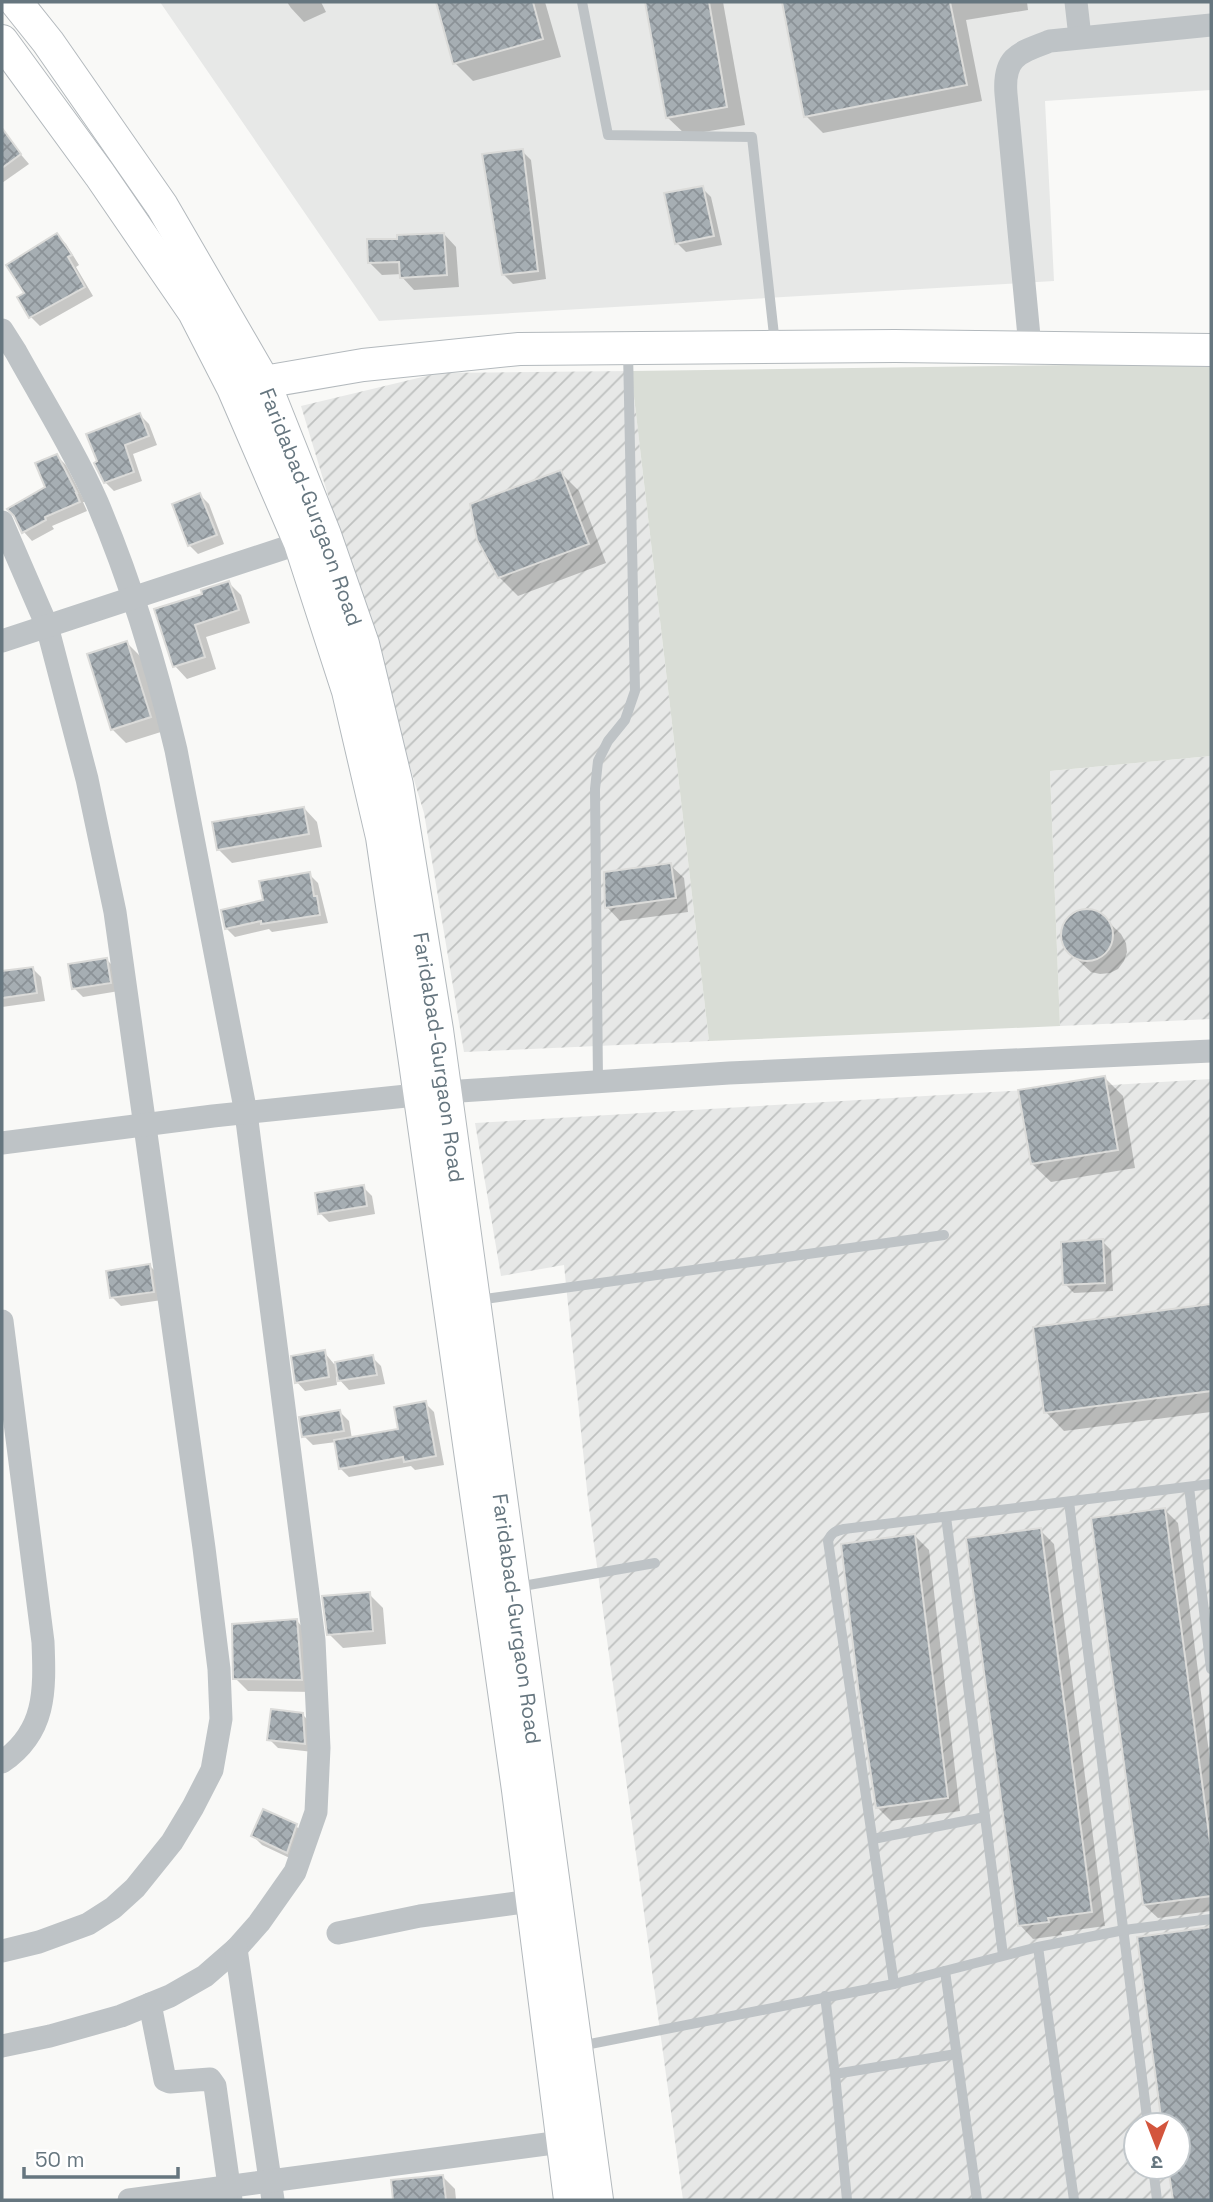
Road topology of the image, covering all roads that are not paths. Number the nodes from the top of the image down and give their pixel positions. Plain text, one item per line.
1 (16, 2) edge
2 (582, 2) edge
3 (1076, 2) edge
4 (1211, 25) edge
5 (1080, 37) junction
6 (2, 41) edge
7 (2, 330) edge
8 (776, 347) junction
9 (1030, 347) junction
10 (628, 348) junction
11 (1211, 349) edge
12 (264, 382) junction
13 (233, 388) junction
14 (2, 522) edge
15 (300, 543) junction
16 (135, 598) junction
17 (47, 626) junction
18 (2, 640) edge
19 (1211, 1051) edge
20 (598, 1082) junction
21 (433, 1094) junction
22 (246, 1113) junction
23 (146, 1126) junction
24 (2, 1143) edge
25 (944, 1236) dead end
26 (474, 1300) junction
27 (2, 1321) edge
28 (1211, 1484) edge
29 (1189, 1487) junction
30 (1069, 1502) junction
31 (946, 1517) junction
32 (655, 1563) dead end
33 (528, 1585) junction
34 (1211, 1669) edge
35 (2, 1762) edge
36 (985, 1817) junction
37 (873, 1839) junction
38 (531, 1900) junction
39 (1211, 1919) edge
40 (1124, 1930) junction
41 (338, 1933) dead end
42 (1038, 1947) junction
43 (236, 1949) junction
44 (2, 1951) edge
45 (1003, 1955) junction
46 (945, 1970) junction
47 (894, 1984) junction
48 (825, 1996) junction
49 (150, 2004) junction
50 (2, 2046) edge
51 (577, 2047) junction
52 (956, 2054) junction
53 (835, 2074) junction
54 (1146, 2111) edge
55 (576, 2140) junction
56 (1155, 2181) edge
57 (272, 2191) edge
58 (230, 2194) edge
59 (129, 2200) edge
60 (570, 2200) edge
61 (597, 2200) edge
62 (847, 2200) edge
63 (977, 2200) edge
64 (1074, 2200) edge
65 (1157, 2200) edge

1 - 12 main road, Faridabad-Gurgaon Road
2 - 8 lane
3 - 5 street
4 - 5 street
5 - 9 street
6 - 13 main road, Faridabad-Gurgaon Road
7 - 16 street
8 - 9 main road
8 - 10 main road
9 - 11 main road
10 - 12 main road
10 - 20 lane
12 - 13 main road
12 - 21 main road, Faridabad-Gurgaon Road
13 - 15 main road, Faridabad-Gurgaon Road
14 - 17 street
15 - 16 street
15 - 21 main road, Faridabad-Gurgaon Road
16 - 17 street
16 - 22 street
17 - 18 street
17 - 23 street
19 - 20 street
20 - 21 street
21 - 22 street
21 - 26 main road, Faridabad-Gurgaon Road
21 - 38 main road, Faridabad-Gurgaon Road
22 - 23 street
22 - 43 street
23 - 24 street
23 - 44 street
25 - 26 lane
26 - 33 main road, Faridabad-Gurgaon Road
27 - 35 street
28 - 29 lane
29 - 30 lane
29 - 34 lane
30 - 31 lane
30 - 40 lane
31 - 36 lane
31 - 37 lane
32 - 33 lane
33 - 51 main road, Faridabad-Gurgaon Road
36 - 37 lane
36 - 45 lane
37 - 47 lane
38 - 41 street
38 - 55 main road, Faridabad-Gurgaon Road
39 - 40 lane
40 - 42 lane
40 - 54 lane
42 - 45 lane
42 - 64 lane
43 - 49 street
43 - 57 street
45 - 46 lane
46 - 47 lane
46 - 52 lane
47 - 48 lane
48 - 51 lane
48 - 53 lane
49 - 50 street
49 - 58 street
51 - 55 main road, Faridabad-Gurgaon Road
52 - 53 lane
52 - 63 lane
53 - 62 lane
55 - 57 street
55 - 60 main road, Faridabad-Gurgaon Road
55 - 61 main road, Faridabad-Gurgaon Road
56 - 65 lane
57 - 58 street
58 - 59 street

